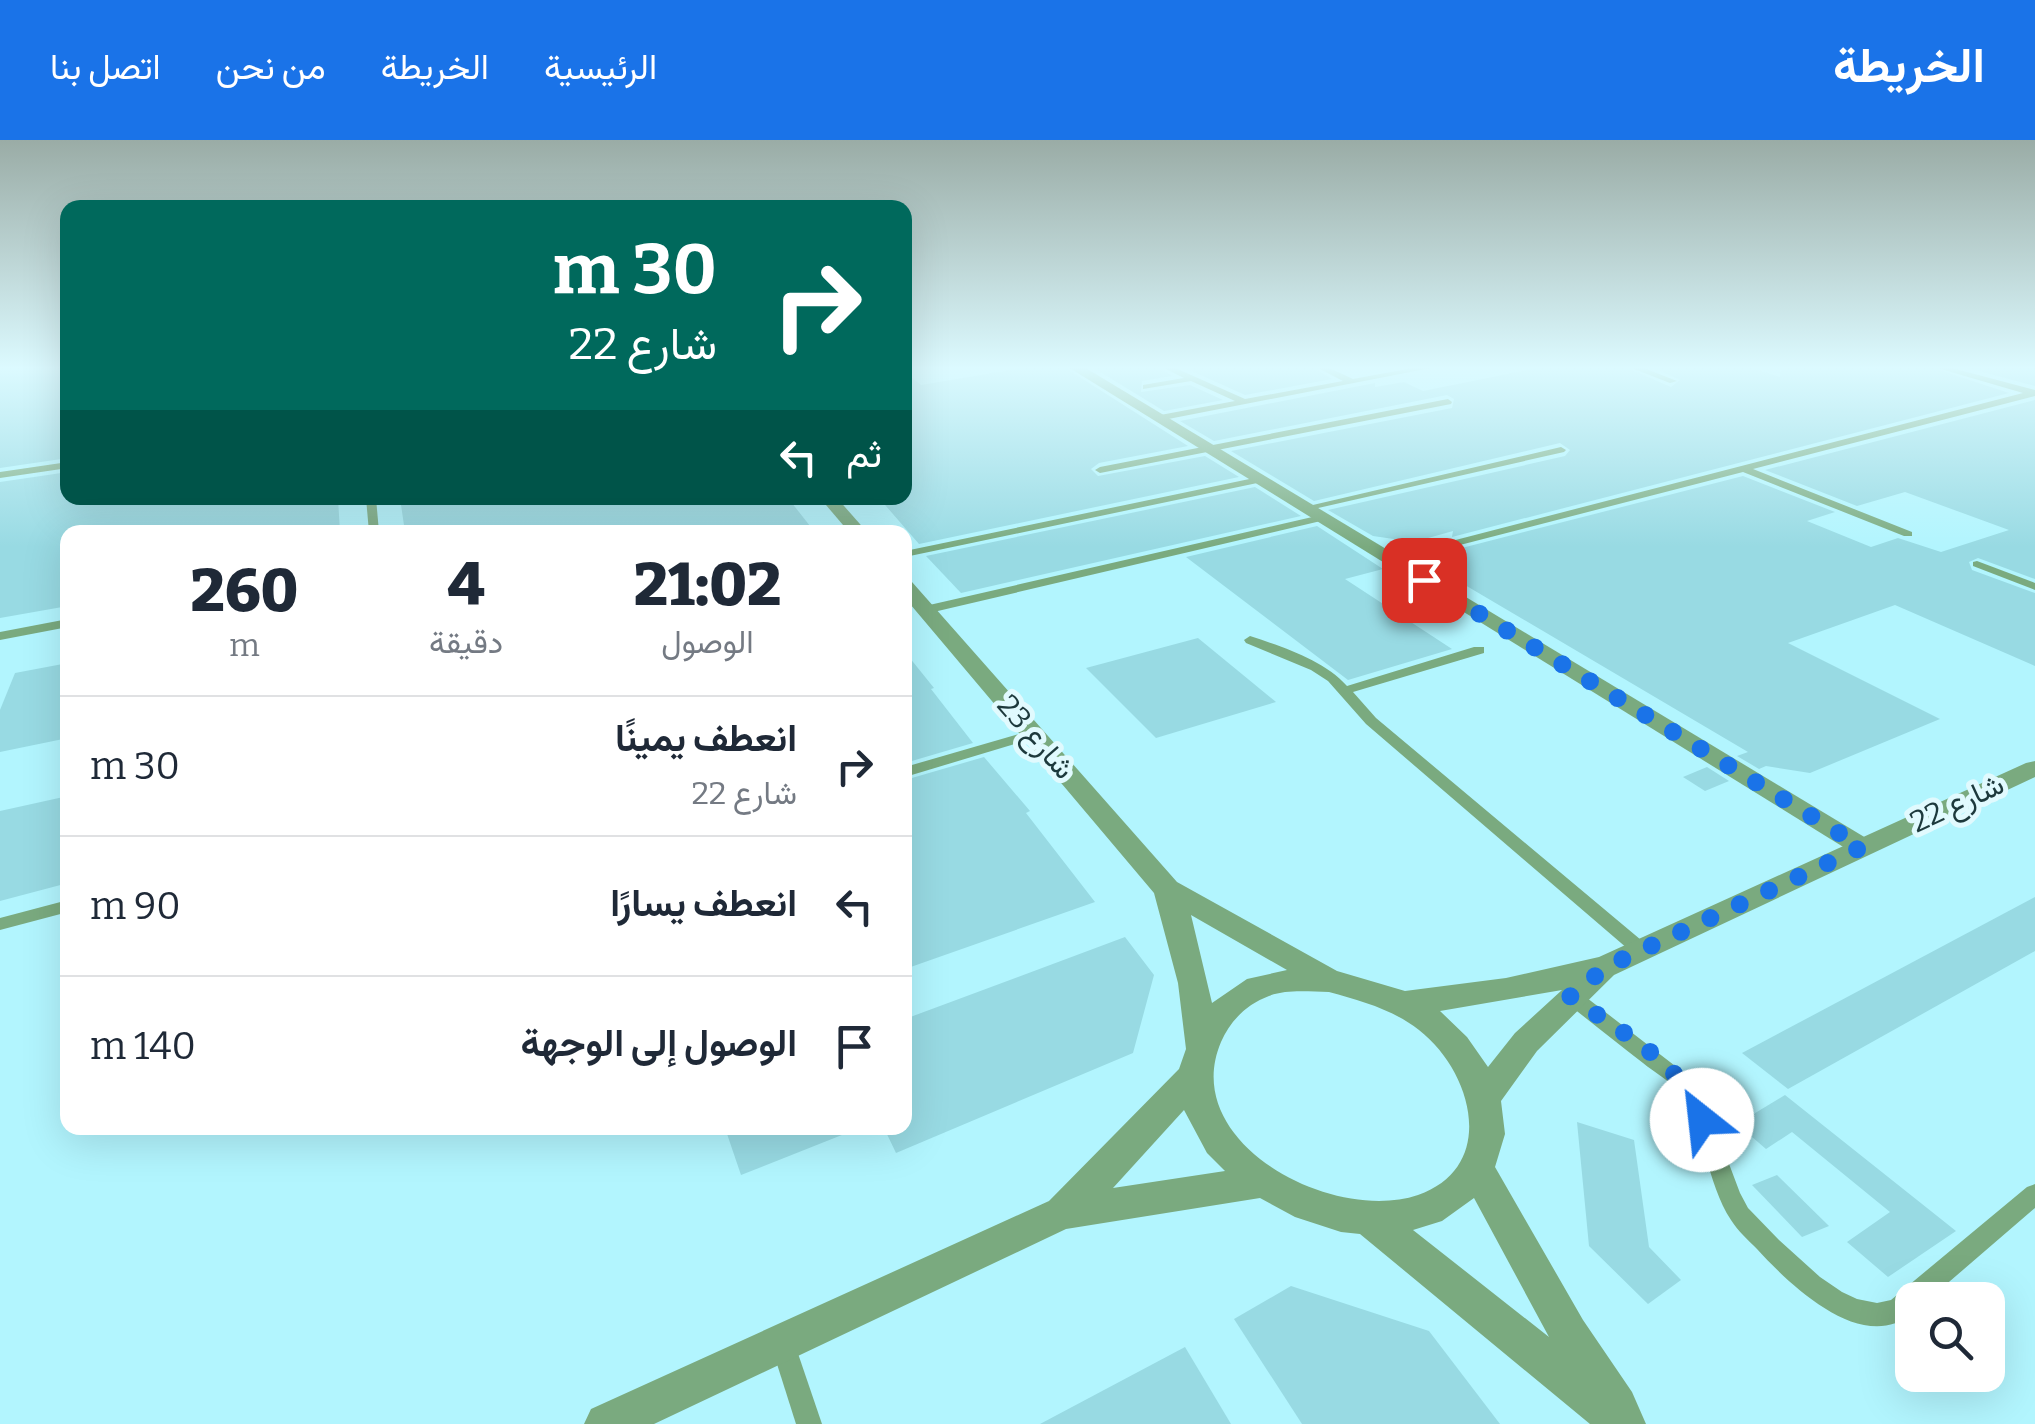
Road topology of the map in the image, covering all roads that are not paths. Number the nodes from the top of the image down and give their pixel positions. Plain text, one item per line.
1 (1172, 427) edge
2 (1321, 427) edge
3 (1907, 427) edge
4 (1208, 449) junction
5 (1561, 450) dead end
6 (60, 467) edge
7 (1744, 469) junction
8 (1100, 470) dead end
9 (0, 475) edge
10 (1259, 480) junction
11 (834, 505) edge
12 (1313, 513) junction
13 (852, 525) edge
14 (1908, 534) dead end
15 (912, 553) edge
16 (1390, 560) junction
17 (1977, 564) dead end
18 (2035, 587) edge
19 (912, 594) edge
20 (925, 610) junction
21 (60, 625) edge
22 (0, 636) edge
23 (1250, 640) dead end
24 (1479, 650) dead end
25 (1343, 691) junction
26 (1033, 734) junction
27 (912, 770) edge
28 (2031, 773) edge
29 (1862, 847) junction
30 (1167, 889) junction
31 (60, 908) edge
32 (0, 924) edge
33 (1641, 950) junction
34 (1608, 966) junction
35 (1330, 980) junction
36 (1570, 996) junction
37 (1402, 1003) junction
38 (1196, 1059) junction
39 (1485, 1097) junction
40 (1478, 1170) junction
41 (1260, 1182) junction
42 (2035, 1194) edge
43 (1062, 1212) junction
44 (1371, 1220) junction
45 (782, 1342) junction
46 (606, 1424) edge
47 (809, 1424) edge
48 (1626, 1424) edge

1 - 4 street
2 - 4 lane
3 - 7 lane
4 - 8 lane
4 - 10 street
5 - 12 lane
6 - 9 lane
7 - 14 lane
7 - 16 lane
10 - 12 street
10 - 15 lane
11 - 13 street
12 - 16 street
12 - 20 lane
16 - 29 street
17 - 18 lane
19 - 20 street, شارع 23
20 - 26 street, شارع 23
21 - 22 lane
23 - 25 lane
24 - 25 lane
25 - 33 lane
26 - 27 lane
26 - 30 street, شارع 23
28 - 29 street, شارع 22
29 - 33 street, شارع 22
30 - 35 street, شارع 23
30 - 38 street, شارع 23
31 - 32 lane
33 - 34 street, شارع 22
34 - 36 street, شارع 22
34 - 37 street, شارع 22
35 - 37 street
35 - 38 street
36 - 39 street, شارع 22
36 - 42 lane
37 - 39 street
38 - 41 street
38 - 43 street
39 - 40 street
40 - 44 street
40 - 48 street
41 - 43 street
41 - 44 street
43 - 45 street
44 - 48 street
45 - 46 street
45 - 47 lane

